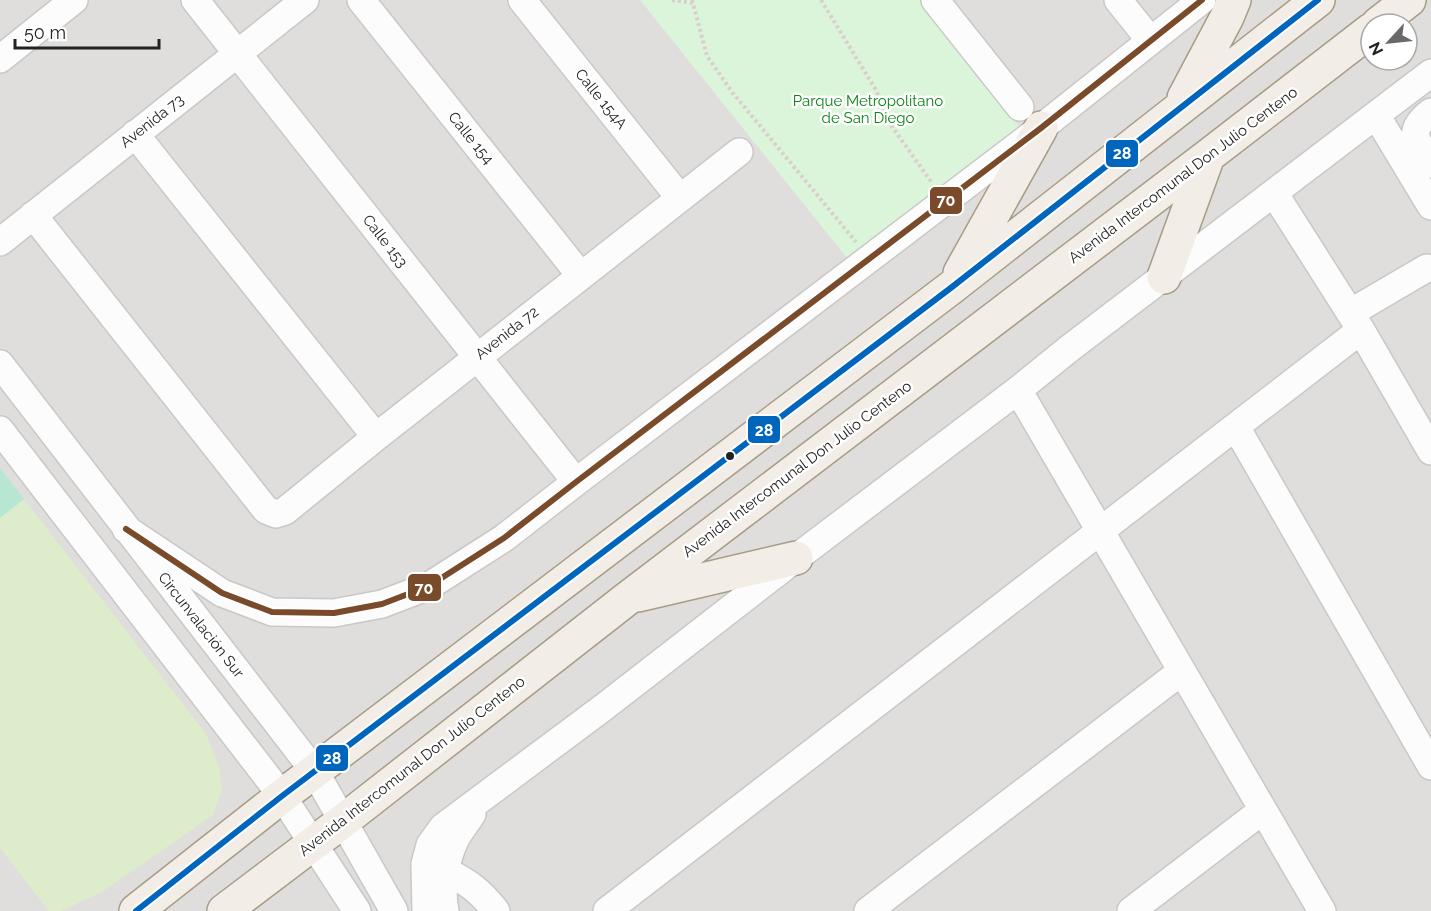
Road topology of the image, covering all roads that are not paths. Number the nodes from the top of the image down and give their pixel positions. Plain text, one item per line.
1 (74, 0) edge
2 (195, 0) edge
3 (305, 0) edge
4 (361, 0) edge
5 (522, 0) edge
6 (935, 0) edge
7 (1118, 0) edge
8 (1202, 0) edge
9 (1234, 0) edge
10 (1318, 0) edge
11 (1359, 39) edge
12 (1150, 40) junction
13 (237, 54) junction
14 (0, 59) edge
15 (1431, 74) edge
16 (1177, 111) junction
17 (1431, 112) edge
18 (1376, 115) junction
19 (1030, 117) junction
20 (135, 134) junction
21 (739, 152) dead end
22 (1208, 156) junction
23 (1431, 164) edge
24 (1274, 193) junction
25 (680, 198) junction
26 (1431, 206) edge
27 (33, 215) junction
28 (0, 242) edge
29 (1427, 268) dead end
30 (581, 276) junction
31 (1164, 277) junction
32 (952, 287) junction
33 (1356, 322) junction
34 (477, 357) junction
35 (0, 364) edge
36 (1018, 390) junction
37 (1421, 413) edge
38 (1236, 427) junction
39 (0, 430) edge
40 (376, 437) junction
41 (1431, 451) edge
42 (576, 482) junction
43 (126, 529) junction
44 (1100, 532) junction
45 (796, 558) junction
46 (628, 598) junction
47 (1182, 671) junction
48 (1431, 766) edge
49 (315, 772) junction
50 (282, 796) junction
51 (484, 796) junction
52 (1263, 810) junction
53 (343, 821) junction
54 (313, 844) junction
55 (446, 871) junction
56 (349, 908) edge
57 (136, 911) edge
58 (224, 911) edge
59 (394, 911) edge
60 (426, 911) edge
61 (445, 911) edge
62 (496, 911) edge
63 (607, 911) edge
64 (868, 911) edge
65 (1131, 911) edge
66 (1322, 911) edge

1 - 14 street
2 - 13 street, Calle 153
3 - 13 street, Avenida 73
4 - 30 street, Calle 154
5 - 25 street, Calle 154A
6 - 19 street
7 - 12 street
8 - 12 street
9 - 16 main road
10 - 16 main road
11 - 22 main road, Avenida Intercomunal Don Julio Centeno
12 - 19 street
13 - 20 street, Avenida 73
13 - 34 street, Calle 153
15 - 18 street
16 - 32 main road
17 - 23 street
18 - 24 street
18 - 26 street
19 - 32 main road
19 - 42 street
20 - 27 street, Avenida 73
20 - 40 street
21 - 25 street, Avenida 72
22 - 31 main road
22 - 46 main road, Avenida Intercomunal Don Julio Centeno
24 - 31 street
24 - 33 street
25 - 30 street, Avenida 72
27 - 28 street, Avenida 73
27 - 40 street, Avenida 72
29 - 33 street
30 - 34 street, Avenida 72
31 - 36 street
32 - 49 main road
33 - 37 street
33 - 38 street
34 - 40 street, Avenida 72
34 - 42 street, Calle 153
35 - 43 street, Circunvalación Sur
36 - 44 street
36 - 45 street
37 - 41 street
38 - 44 street
38 - 48 street
39 - 50 street
42 - 43 street
43 - 49 street, Circunvalación Sur
44 - 47 street
44 - 63 street
45 - 46 main road
45 - 51 street
46 - 53 main road, Avenida Intercomunal Don Julio Centeno
47 - 52 street
47 - 64 street
49 - 50 main road
49 - 53 street, Circunvalación Sur
50 - 54 street
50 - 57 main road
51 - 55 street
51 - 60 street
52 - 65 street
52 - 66 street
53 - 54 main road, Avenida Intercomunal Don Julio Centeno
53 - 59 street, Circunvalación Sur
54 - 56 street
54 - 58 main road, Avenida Intercomunal Don Julio Centeno
55 - 61 street
55 - 62 street

